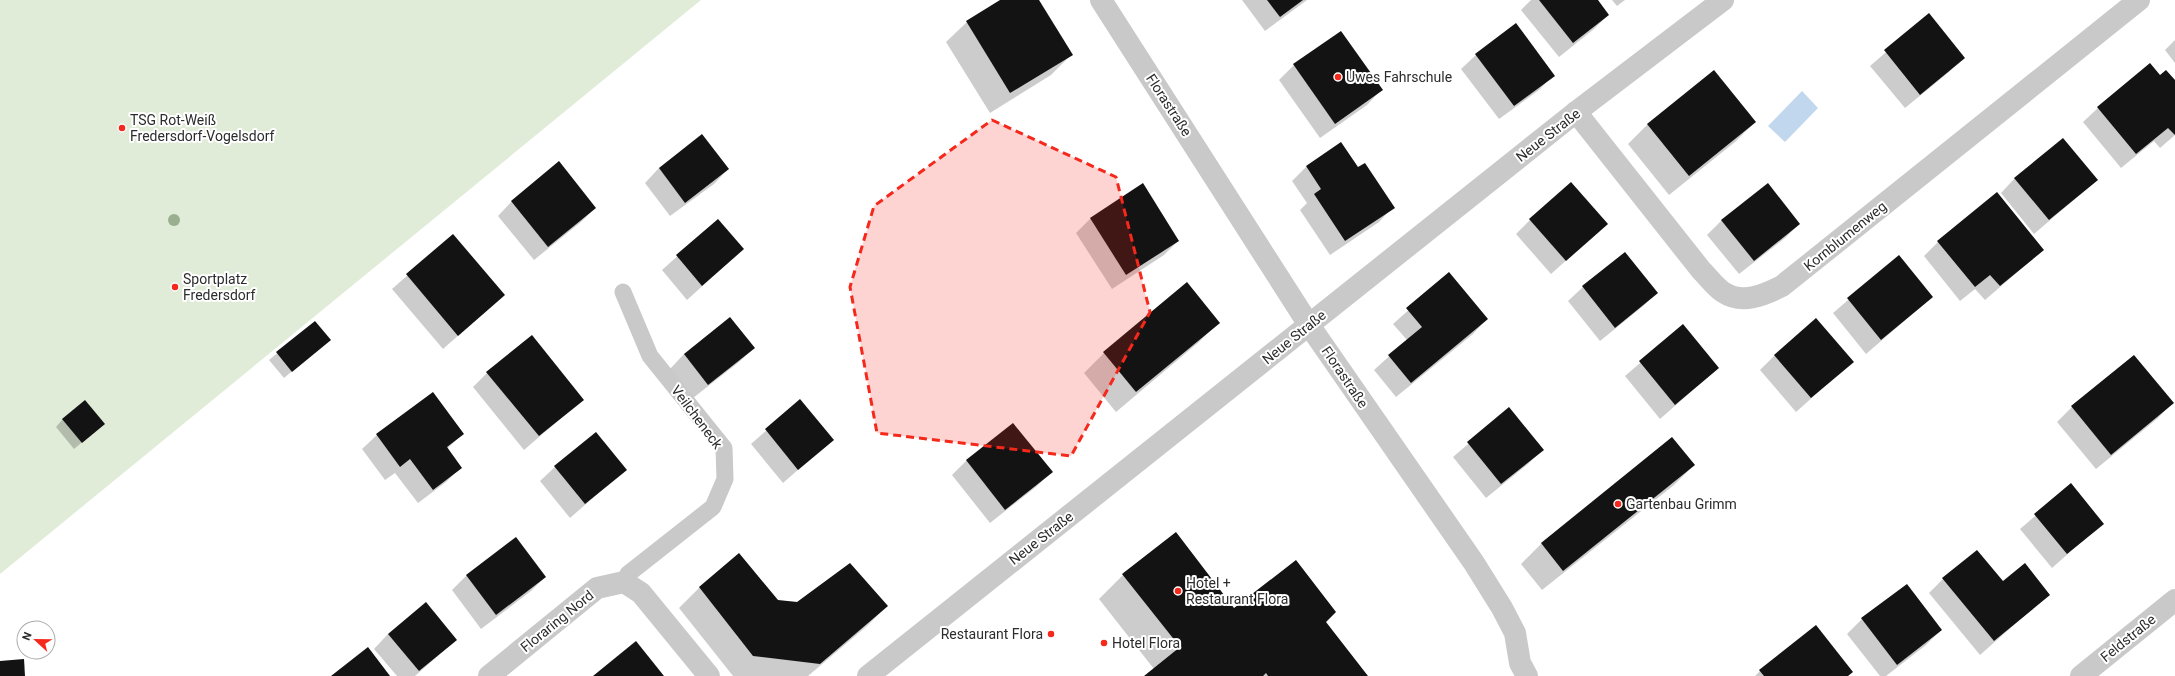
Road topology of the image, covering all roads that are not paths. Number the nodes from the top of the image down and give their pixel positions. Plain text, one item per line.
1 (1101, 0) edge
2 (1723, 0) edge
3 (2139, 0) edge
4 (1576, 112) junction
5 (623, 292) dead end
6 (1310, 325) junction
7 (624, 582) junction
8 (2175, 600) edge
9 (489, 676) edge
10 (709, 676) edge
11 (868, 676) edge
12 (1527, 676) edge
13 (2081, 676) edge

1 - 6 street, Florastraße
2 - 4 street, Neue Straße
3 - 4 street, Kornblumenweg
4 - 6 street, Neue Straße
5 - 7 lane, Veilcheneck
6 - 11 street, Neue Straße
6 - 12 street, Florastraße
7 - 9 street, Floraring Nord
7 - 10 street
8 - 13 street, Feldstraße

